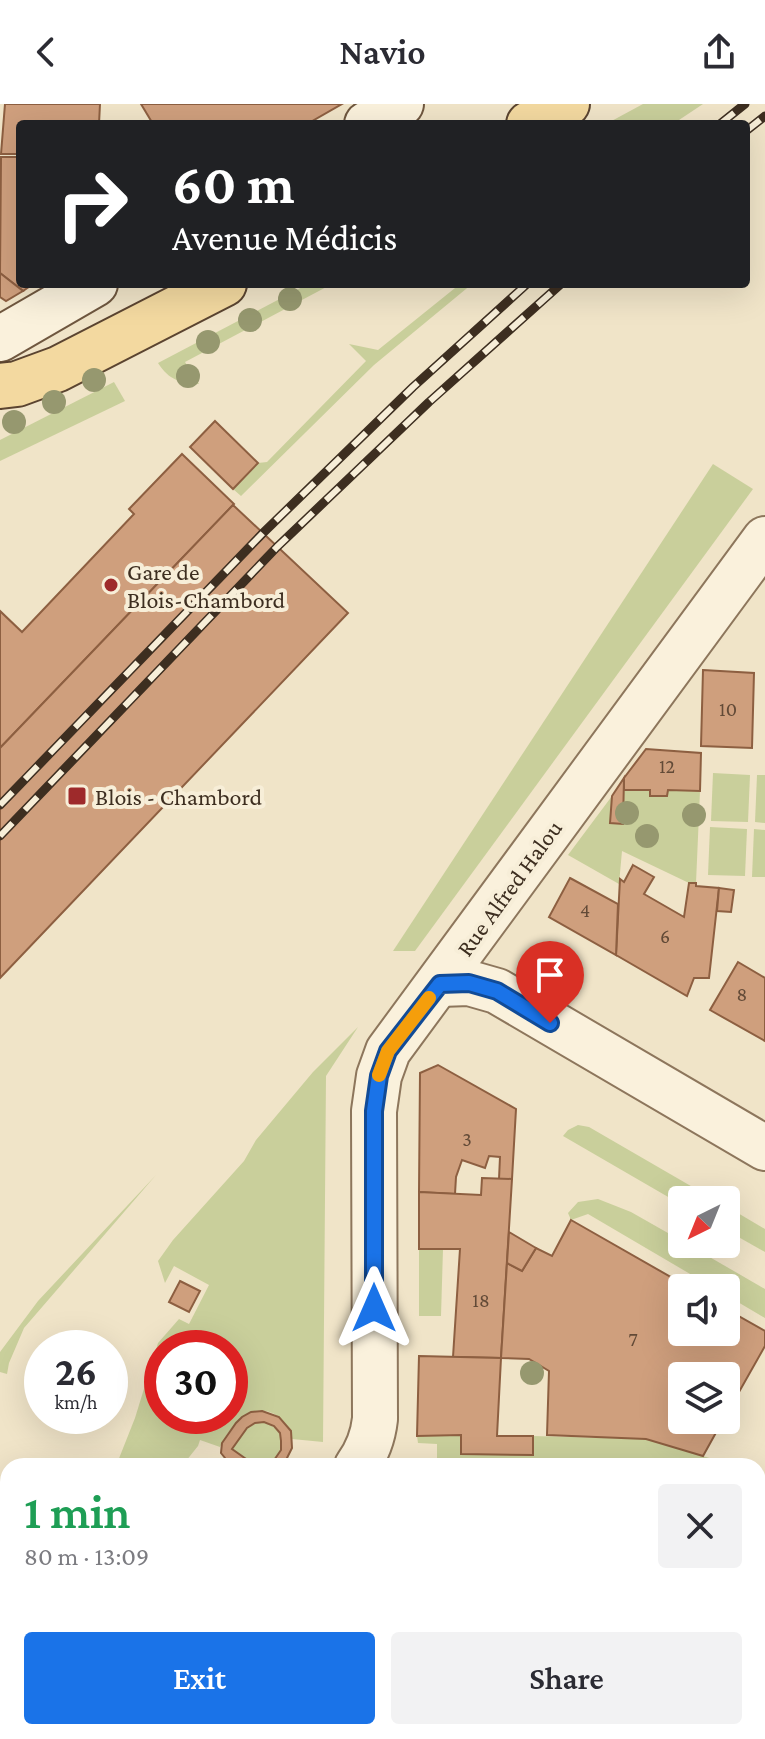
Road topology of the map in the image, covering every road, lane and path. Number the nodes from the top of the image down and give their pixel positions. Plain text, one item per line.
1 (401, 104) edge
2 (567, 104) edge
3 (374, 120) edge
4 (537, 120) edge
5 (88, 288) edge
6 (216, 288) edge
7 (0, 339) edge
8 (0, 386) edge
9 (765, 539) edge
10 (440, 984) junction
11 (765, 1148) edge
12 (363, 1458) edge

1 - 3 street
2 - 4 main road
5 - 7 street
6 - 8 main road
9 - 10 street, Rue Alfred Halou
10 - 11 street
10 - 12 street, Rue Alfred Halou

